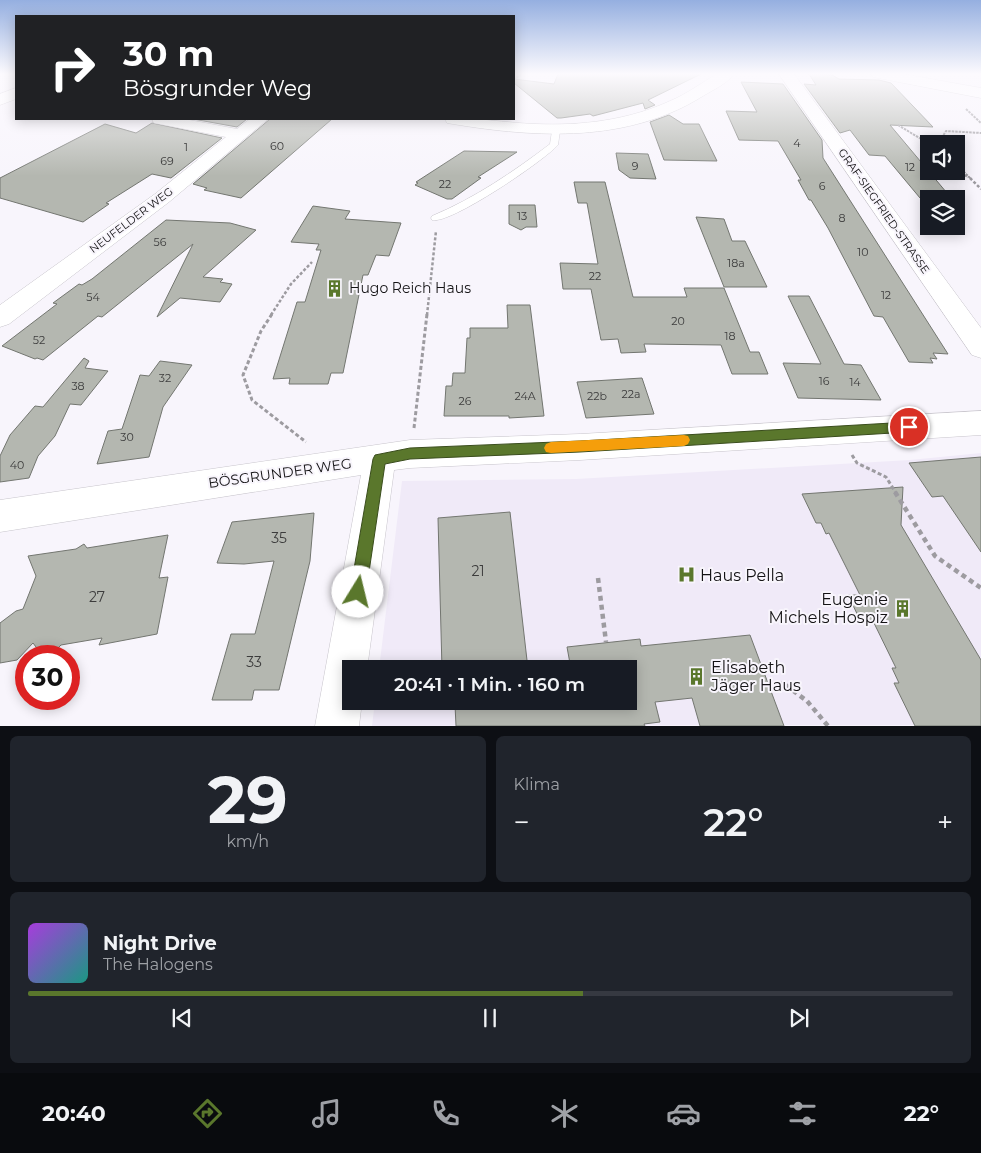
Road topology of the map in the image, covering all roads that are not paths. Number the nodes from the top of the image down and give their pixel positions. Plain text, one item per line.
1 (668, 108) edge
2 (810, 108) edge
3 (165, 120) edge
4 (259, 120) edge
5 (460, 120) edge
6 (556, 131) junction
7 (240, 135) junction
8 (436, 218) road end
9 (0, 318) edge
10 (981, 348) edge
11 (981, 423) edge
12 (395, 456) junction
13 (0, 516) edge
14 (337, 726) edge

1 - 6 street
2 - 10 street, GRAF-SIEGFRIED-STRASSE
3 - 7 street
4 - 7 street, NEUFELDER WEG
5 - 6 street
6 - 8 lane
7 - 9 street, NEUFELDER WEG
11 - 12 street, BÖSGRUNDER WEG
12 - 13 street, BÖSGRUNDER WEG
12 - 14 street

